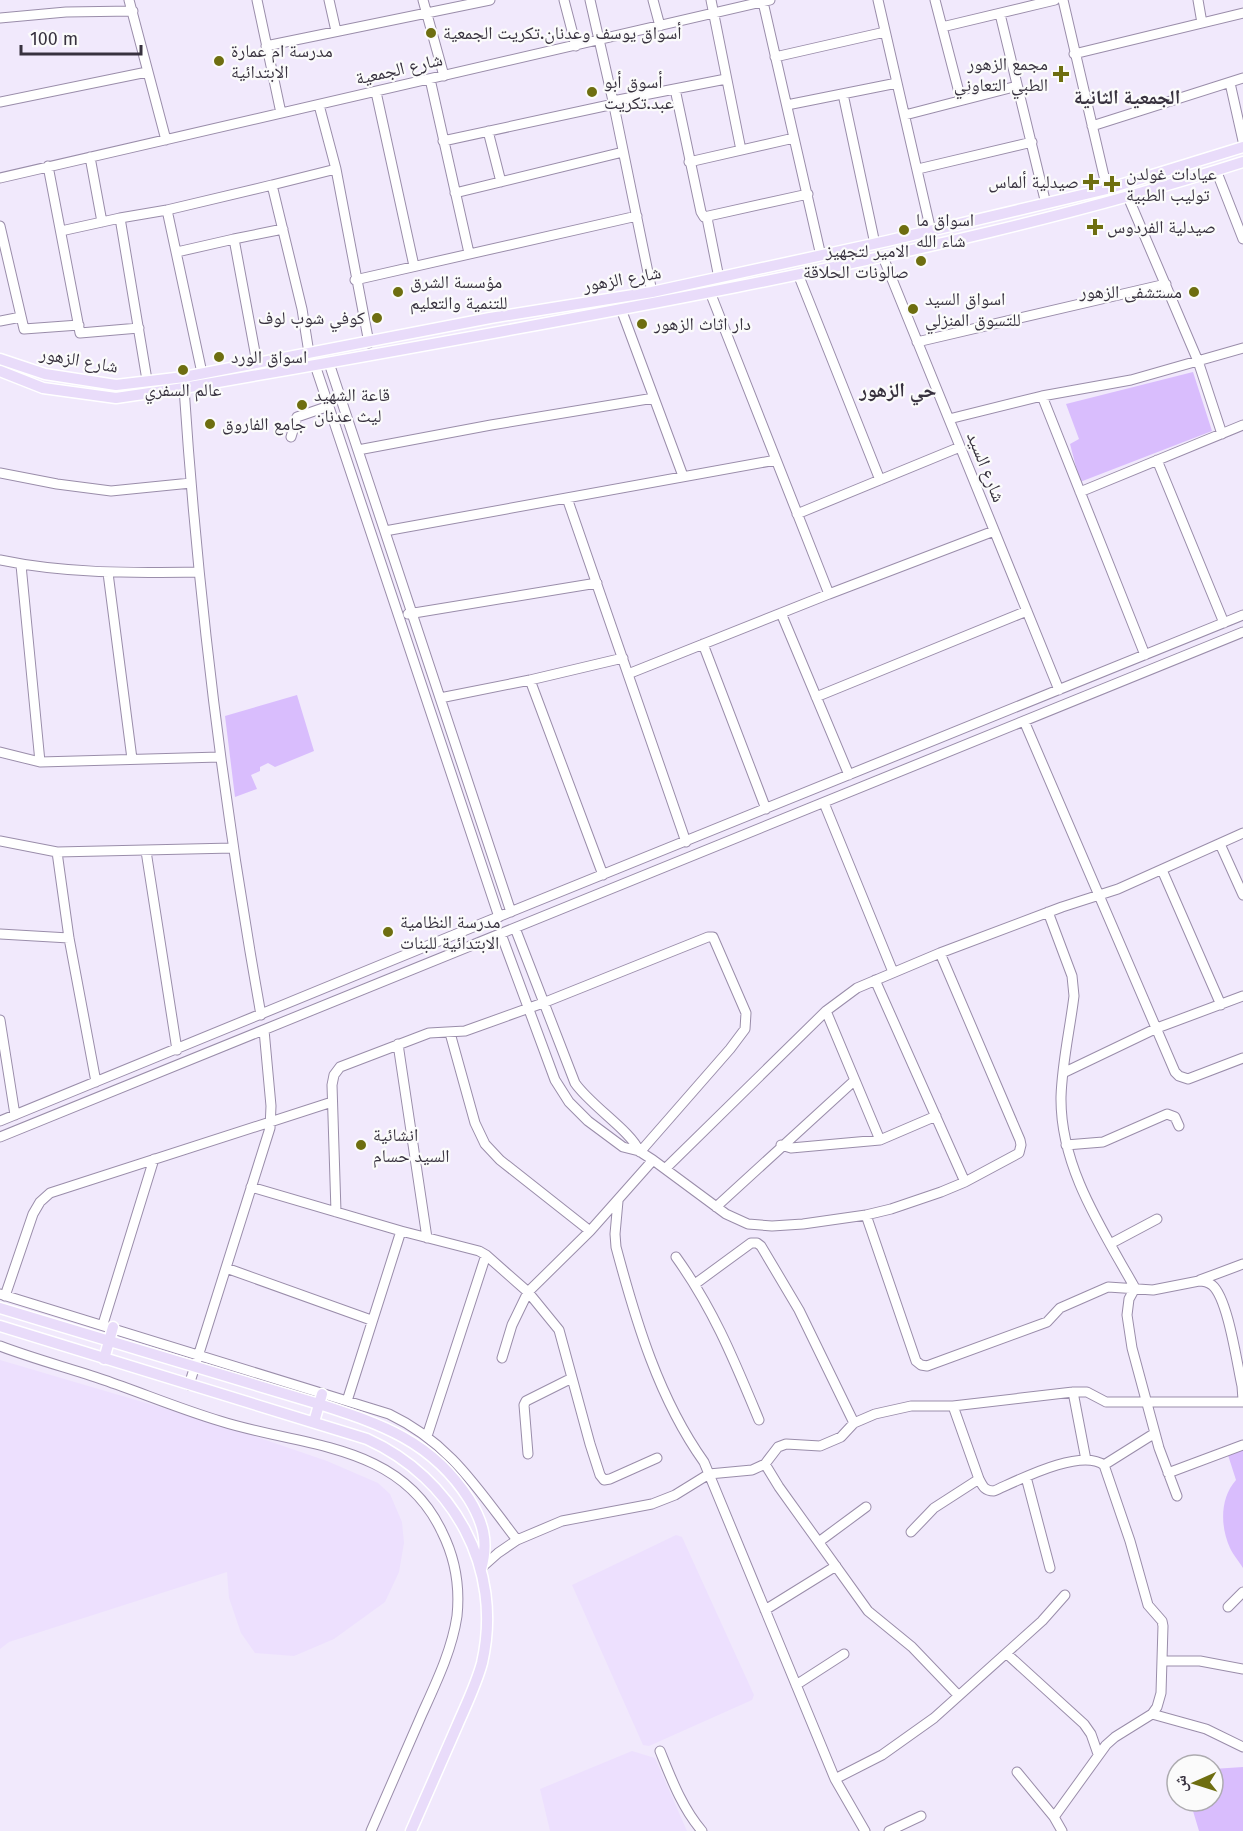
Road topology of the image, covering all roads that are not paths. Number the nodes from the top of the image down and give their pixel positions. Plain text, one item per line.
1 (66, 0) edge
2 (129, 0) edge
3 (257, 0) edge
4 (329, 0) edge
5 (423, 0) edge
6 (490, 0) edge
7 (564, 0) edge
8 (590, 0) edge
9 (653, 0) edge
10 (711, 0) edge
11 (878, 0) edge
12 (935, 0) edge
13 (1055, 0) edge
14 (1063, 0) edge
15 (1198, 0) edge
16 (766, 1) edge
17 (132, 11) junction
18 (66, 12) junction
19 (426, 13) junction
20 (714, 13) junction
21 (1243, 13) edge
22 (1000, 14) junction
23 (0, 18) edge
24 (1202, 23) junction
25 (660, 26) junction
26 (942, 27) junction
27 (336, 31) junction
28 (885, 32) junction
29 (600, 40) junction
30 (266, 46) junction
31 (576, 46) junction
32 (1074, 54) junction
33 (775, 57) junction
34 (147, 72) junction
35 (444, 76) junction
36 (1243, 78) edge
37 (430, 79) junction
38 (726, 79) junction
39 (1230, 82) junction
40 (897, 83) junction
41 (1017, 86) junction
42 (675, 89) junction
43 (376, 92) junction
44 (843, 94) junction
45 (961, 100) junction
46 (0, 102) edge
47 (614, 103) junction
48 (319, 105) junction
49 (786, 105) junction
50 (281, 113) junction
51 (905, 115) junction
52 (1092, 126) junction
53 (488, 131) junction
54 (794, 138) junction
55 (166, 140) junction
56 (443, 141) junction
57 (1243, 141) edge
58 (1032, 142) junction
59 (1243, 147) edge
60 (741, 150) junction
61 (623, 152) junction
62 (90, 157) junction
63 (689, 162) junction
64 (1243, 162) edge
65 (48, 166) junction
66 (336, 169) junction
67 (918, 170) junction
68 (1216, 170) junction
69 (0, 178) edge
70 (501, 182) junction
71 (272, 185) junction
72 (1107, 189) junction
73 (455, 193) junction
74 (807, 194) junction
75 (1128, 196) junction
76 (1046, 204) junction
77 (167, 210) junction
78 (637, 216) junction
79 (120, 218) junction
80 (706, 218) junction
81 (972, 221) junction
82 (102, 222) junction
83 (0, 226) edge
84 (283, 229) junction
85 (61, 231) junction
86 (932, 231) junction
87 (975, 235) junction
88 (234, 239) junction
89 (1243, 239) edge
90 (875, 244) junction
91 (177, 252) junction
92 (469, 253) junction
93 (821, 255) junction
94 (883, 257) junction
95 (414, 266) junction
96 (798, 274) junction
97 (719, 278) junction
98 (355, 280) junction
99 (1166, 284) junction
100 (652, 292) junction
101 (710, 292) junction
102 (621, 309) junction
103 (21, 317) junction
104 (490, 318) junction
105 (0, 321) edge
106 (79, 325) junction
107 (139, 328) junction
108 (493, 333) junction
109 (917, 342) junction
110 (369, 343) junction
111 (1243, 348) edge
112 (309, 353) junction
113 (0, 359) edge
114 (1198, 361) junction
115 (257, 363) junction
116 (329, 363) junction
117 (315, 365) junction
118 (0, 372) edge
119 (202, 373) junction
120 (45, 374) junction
121 (147, 380) junction
122 (43, 388) junction
123 (184, 388) junction
124 (1042, 396) junction
125 (654, 398) junction
126 (329, 406) junction
127 (949, 419) junction
128 (1243, 426) edge
129 (1222, 434) junction
130 (291, 437) dead end
131 (960, 447) junction
132 (358, 450) junction
133 (776, 460) junction
134 (1157, 460) junction
135 (0, 473) edge
136 (683, 476) junction
137 (880, 480) junction
138 (191, 483) junction
139 (1080, 492) junction
140 (567, 498) junction
141 (797, 514) junction
142 (385, 531) junction
143 (994, 531) junction
144 (0, 560) edge
145 (21, 565) junction
146 (199, 572) junction
147 (108, 573) junction
148 (597, 583) junction
149 (829, 594) junction
150 (1027, 611) junction
151 (781, 613) junction
152 (412, 614) junction
153 (400, 615) junction
154 (1243, 615) edge
155 (1224, 623) junction
156 (1243, 632) edge
157 (703, 644) junction
158 (1145, 655) junction
159 (623, 658) junction
160 (628, 674) junction
161 (530, 680) junction
162 (1059, 690) junction
163 (816, 697) junction
164 (440, 698) junction
165 (1024, 721) junction
166 (0, 752) edge
167 (220, 757) junction
168 (132, 759) junction
169 (40, 762) junction
170 (880, 762) junction
171 (849, 775) junction
172 (886, 777) junction
173 (824, 803) junction
174 (766, 809) junction
175 (1243, 833) edge
176 (0, 841) edge
177 (686, 842) junction
178 (1220, 844) junction
179 (233, 848) junction
180 (146, 851) junction
181 (57, 852) junction
182 (1162, 870) junction
183 (603, 875) junction
184 (1243, 895) edge
185 (1099, 896) junction
186 (493, 899) junction
187 (511, 912) junction
188 (1048, 912) junction
189 (499, 916) junction
190 (483, 923) junction
191 (515, 928) junction
192 (0, 934) edge
193 (501, 934) junction
194 (69, 938) junction
195 (940, 953) junction
196 (384, 965) junction
197 (893, 972) junction
198 (388, 978) junction
199 (875, 980) junction
200 (1243, 996) edge
201 (543, 1003) junction
202 (1221, 1005) junction
203 (528, 1008) junction
204 (826, 1011) junction
205 (261, 1015) junction
206 (0, 1020) edge
207 (1157, 1028) junction
208 (264, 1030) junction
209 (450, 1033) junction
210 (398, 1044) junction
211 (177, 1050) junction
212 (1243, 1058) edge
213 (1063, 1073) junction
214 (855, 1080) junction
215 (96, 1082) junction
216 (332, 1102) junction
217 (15, 1115) junction
218 (936, 1116) junction
219 (0, 1121) edge
220 (271, 1121) junction
221 (1179, 1126) dead end
222 (0, 1137) edge
223 (880, 1140) junction
224 (1066, 1144) junction
225 (781, 1145) junction
226 (639, 1152) junction
227 (154, 1159) junction
228 (653, 1160) junction
229 (666, 1168) junction
230 (965, 1182) junction
231 (251, 1187) junction
232 (618, 1201) junction
233 (716, 1207) junction
234 (336, 1212) junction
235 (866, 1215) junction
236 (1157, 1219) dead end
237 (400, 1231) junction
238 (590, 1231) junction
239 (427, 1238) junction
240 (1110, 1244) junction
241 (486, 1256) junction
242 (676, 1257) dead end
243 (1243, 1264) edge
244 (226, 1268) junction
245 (1199, 1281) junction
246 (695, 1284) junction
247 (1135, 1288) junction
248 (528, 1292) junction
249 (3, 1295) edge
250 (0, 1308) edge
251 (371, 1320) junction
252 (0, 1326) edge
253 (108, 1326) junction
254 (109, 1341) junction
255 (0, 1346) edge
256 (502, 1358) dead end
257 (104, 1359) junction
258 (195, 1361) junction
259 (572, 1378) junction
260 (189, 1385) junction
261 (1242, 1386) edge
262 (1073, 1392) junction
263 (321, 1399) junction
264 (347, 1401) junction
265 (1243, 1401) edge
266 (1146, 1402) junction
267 (953, 1407) junction
268 (759, 1420) dead end
269 (314, 1422) junction
270 (854, 1423) junction
271 (1155, 1433) junction
272 (427, 1436) junction
273 (1243, 1446) edge
274 (528, 1454) dead end
275 (657, 1458) dead end
276 (1086, 1460) junction
277 (765, 1464) junction
278 (1104, 1465) junction
279 (1168, 1473) junction
280 (709, 1474) junction
281 (1026, 1477) junction
282 (978, 1479) junction
283 (1177, 1496) dead end
284 (866, 1507) dead end
285 (911, 1532) dead end
286 (517, 1540) junction
287 (820, 1542) junction
288 (836, 1566) junction
289 (1050, 1568) dead end
290 (480, 1569) junction
291 (1243, 1592) edge
292 (1065, 1595) dead end
293 (1228, 1607) dead end
294 (765, 1610) junction
295 (844, 1654) dead end
296 (1006, 1654) junction
297 (1161, 1661) junction
298 (1243, 1669) edge
299 (796, 1685) junction
300 (958, 1695) junction
301 (1152, 1714) junction
302 (1243, 1747) edge
303 (660, 1751) dead end
304 (1098, 1754) junction
305 (1017, 1772) dead end
306 (835, 1779) junction
307 (921, 1816) dead end
308 (1054, 1817) junction
309 (371, 1831) edge
310 (411, 1831) edge
311 (702, 1831) edge
312 (865, 1831) edge
313 (889, 1831) edge
314 (1062, 1831) edge

1 - 18 street
2 - 17 street
3 - 30 street
4 - 27 street
5 - 19 street
6 - 19 street
7 - 31 street
8 - 29 street
9 - 25 street
10 - 20 street
11 - 28 street
12 - 26 street
13 - 22 street
14 - 32 street
15 - 24 street
16 - 20 street, شارع الجمعية
16 - 33 street
17 - 18 street
17 - 34 street
18 - 23 street
19 - 27 street
19 - 35 street
20 - 25 street, شارع الجمعية
20 - 38 street
21 - 24 street
22 - 26 street
22 - 41 street
24 - 32 street
25 - 29 street, شارع الجمعية
26 - 45 street
27 - 30 street
28 - 33 street
28 - 40 street
29 - 31 street, شارع الجمعية
29 - 47 street
30 - 50 street
31 - 35 street, شارع الجمعية
32 - 52 street
33 - 49 street
34 - 46 street
34 - 55 street
35 - 37 street, شارع الجمعية
36 - 39 street
37 - 43 street, شارع الجمعية
37 - 56 street
38 - 42 street
38 - 60 street
39 - 52 street
39 - 57 street
40 - 44 street
40 - 51 street
41 - 45 street
41 - 58 street
42 - 47 street
42 - 63 street
43 - 48 street, شارع الجمعية
43 - 95 street
44 - 49 street
44 - 90 street
45 - 51 street
47 - 53 street
47 - 61 street
48 - 50 street, شارع الجمعية
48 - 66 street
49 - 54 street
50 - 55 street, شارع الجمعية
51 - 67 street
52 - 72 street
53 - 56 street
53 - 70 street
54 - 60 street
54 - 74 street
55 - 62 street, شارع الجمعية
56 - 73 street
58 - 67 street
58 - 76 street
59 - 72 main road, شارع الزهور
60 - 63 street
61 - 70 street
61 - 78 street
62 - 65 street, شارع الجمعية
62 - 82 street
63 - 80 street
64 - 68 main road, شارع الزهور
65 - 69 street, شارع الجمعية
65 - 85 street
66 - 71 street
66 - 98 street
67 - 86 street
68 - 75 main road, شارع الزهور
68 - 89 street
70 - 73 street
71 - 77 street
71 - 84 street
72 - 76 main road, شارع الزهور
73 - 92 street
74 - 80 street
74 - 93 street
75 - 87 main road, شارع الزهور
75 - 99 street
76 - 81 main road, شارع الزهور
77 - 79 street
77 - 91 street
78 - 92 street
78 - 100 street
79 - 82 street
79 - 107 street
80 - 97 street
81 - 86 main road, شارع الزهور
81 - 87 main road
82 - 85 street
83 - 103 street
84 - 88 street
84 - 112 street
85 - 106 street
86 - 90 main road, شارع الزهور
87 - 94 main road, شارع الزهور
88 - 91 street
88 - 115 street
90 - 93 main road, شارع الزهور
91 - 119 street
92 - 95 street
93 - 97 main road, شارع الزهور
94 - 96 main road, شارع الزهور
94 - 109 street, شارع السيد
95 - 98 street
96 - 101 main road, شارع الزهور
96 - 137 street
97 - 100 main road, شارع الزهور
98 - 110 street
99 - 109 street
99 - 114 street
100 - 104 main road, شارع الزهور
101 - 102 main road, شارع الزهور
101 - 133 street
102 - 108 main road, شارع الزهور
102 - 125 street
103 - 105 street
103 - 106 street
104 - 108 main road
104 - 110 main road, شارع الزهور
106 - 107 street
107 - 121 street
108 - 116 main road, شارع الزهور
109 - 127 street, شارع السيد
110 - 112 main road, شارع الزهور
111 - 114 street
112 - 115 main road, شارع الزهور
113 - 120 main road, شارع الزهور
114 - 124 street
114 - 129 street
115 - 119 main road, شارع الزهور
116 - 117 main road, شارع الزهور
116 - 132 street
117 - 123 main road, شارع الزهور
117 - 126 street
118 - 122 main road, شارع الزهور
119 - 121 main road, شارع الزهور
120 - 121 main road, شارع الزهور
120 - 122 main road
122 - 123 main road, شارع الزهور
123 - 138 street
124 - 127 street
124 - 139 street
125 - 132 street
125 - 136 street
126 - 130 street
126 - 153 street
127 - 131 street, شارع السيد
128 - 129 street
129 - 134 street
131 - 137 street
131 - 143 street, شارع السيد
132 - 142 street
133 - 136 street
133 - 141 street
134 - 139 street
134 - 155 street
135 - 138 street
136 - 140 street
137 - 141 street
138 - 146 street
139 - 158 street
140 - 142 street
140 - 148 street
141 - 149 street
142 - 152 street
143 - 149 street
143 - 150 street, شارع السيد
144 - 145 street
145 - 147 street
145 - 169 street
146 - 147 street
146 - 167 street
147 - 168 street
148 - 152 street
148 - 159 street
149 - 151 street
150 - 162 street, شارع السيد
150 - 163 street
151 - 157 street
151 - 163 street
152 - 153 street
152 - 164 street
153 - 186 street
154 - 155 street
155 - 158 street
156 - 165 street
157 - 160 street
157 - 174 street
158 - 162 street
159 - 160 street
159 - 161 street
160 - 177 street
161 - 164 street
161 - 183 street
162 - 170 street
163 - 171 street
164 - 187 street
165 - 172 street
165 - 185 street
166 - 169 street
167 - 168 street
167 - 179 street
168 - 169 street
170 - 171 street
170 - 172 street
171 - 174 street
172 - 173 street
173 - 191 street
173 - 197 street
174 - 177 street
175 - 178 street
176 - 181 street
177 - 183 street
178 - 182 street
178 - 184 street
179 - 180 street
179 - 205 street
180 - 181 street
180 - 211 street
181 - 194 street
182 - 185 street
182 - 202 street
183 - 187 street
185 - 188 street
185 - 207 street
186 - 189 street
186 - 190 street
187 - 189 street
188 - 195 street
188 - 213 street
189 - 190 street
190 - 196 street
191 - 193 street
191 - 201 street
192 - 194 street
193 - 198 street
193 - 203 street
194 - 215 street
195 - 197 street
195 - 230 street
196 - 198 street
196 - 205 street
197 - 199 street
198 - 208 street
199 - 204 street
199 - 218 street
200 - 202 street
201 - 203 street
201 - 226 street
201 - 226 street
202 - 207 street
203 - 209 street
203 - 226 street
204 - 214 street
204 - 229 street
205 - 211 street
206 - 217 street
207 - 212 street
207 - 213 street
208 - 220 street
208 - 222 street
209 - 210 street
209 - 238 street
210 - 216 street
210 - 239 street
211 - 215 street
213 - 224 street
214 - 223 street
214 - 225 street
215 - 217 street
216 - 220 street
216 - 234 street
217 - 219 street
218 - 223 street
218 - 230 street
220 - 227 street
220 - 231 street
221 - 224 street
223 - 225 street
224 - 240 street
225 - 233 street
226 - 228 street
227 - 249 street
227 - 253 street
228 - 229 street
228 - 232 street
229 - 233 street
230 - 235 street
231 - 234 street
231 - 244 street
232 - 238 street
232 - 280 street
233 - 235 street
234 - 237 street
235 - 247 street
236 - 240 street
237 - 239 street
237 - 251 street
238 - 248 street
239 - 241 street
240 - 247 street
241 - 248 street
241 - 272 street
242 - 246 street
243 - 245 street
244 - 251 street
244 - 258 street
245 - 247 street
245 - 261 street
246 - 268 street
246 - 270 street
247 - 266 street
248 - 256 street
248 - 259 street
249 - 253 street
250 - 254 main road
251 - 264 street
252 - 257 main road
253 - 254 main road
253 - 258 street
254 - 257 main road
254 - 258 main road
255 - 309 street
257 - 260 main road
258 - 260 street
258 - 263 main road
259 - 274 street
259 - 275 street
260 - 269 main road
261 - 265 street
262 - 266 street
262 - 267 street
262 - 276 street
263 - 264 street
263 - 269 main road
263 - 290 main road
264 - 272 street
265 - 266 street
266 - 271 street
267 - 270 street
267 - 282 street
269 - 290 main road
270 - 277 street
271 - 278 street
271 - 279 street
272 - 286 street
273 - 279 street
276 - 278 street
276 - 281 street
277 - 280 street
277 - 287 street
278 - 297 street
279 - 283 street
280 - 286 street
280 - 294 street
281 - 282 street
281 - 289 street
282 - 285 street
284 - 287 street
286 - 290 street
287 - 288 street
288 - 294 street
288 - 300 street
290 - 310 main road
291 - 293 street
292 - 296 street
294 - 299 street
295 - 299 street
296 - 300 street
296 - 304 street
297 - 298 street
297 - 301 street
299 - 306 street
300 - 306 street
301 - 302 street
301 - 304 street
303 - 311 street
304 - 308 street
305 - 308 street
306 - 312 street
307 - 313 street
308 - 314 street

